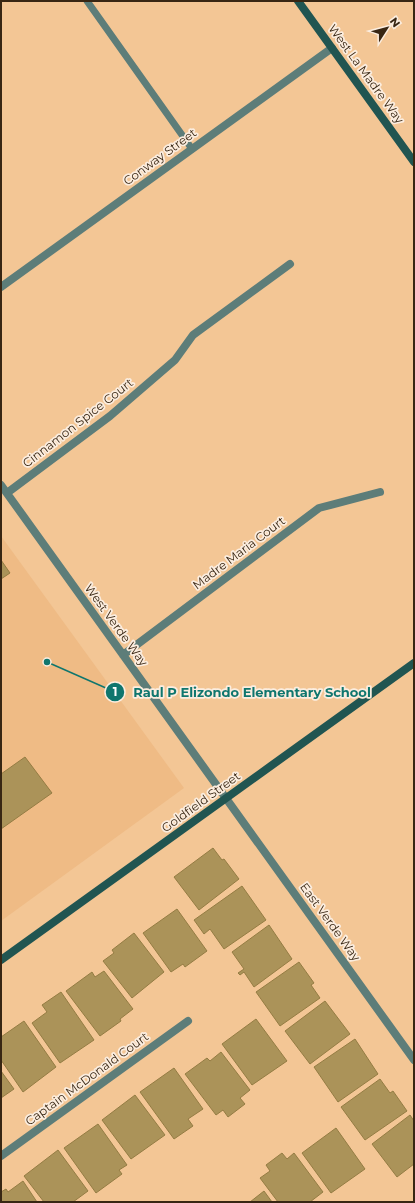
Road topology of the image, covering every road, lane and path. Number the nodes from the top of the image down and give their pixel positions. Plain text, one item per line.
1 (87, 1) edge
2 (298, 1) edge
3 (332, 48) junction
4 (192, 149) junction
5 (414, 162) edge
6 (290, 264) dead end
7 (1, 287) edge
8 (1, 485) edge
9 (380, 492) dead end
10 (7, 493) junction
11 (123, 655) junction
12 (414, 663) edge
13 (226, 798) junction
14 (1, 960) edge
15 (188, 1021) dead end
16 (414, 1060) edge
17 (1, 1156) edge

1 - 4 lane
2 - 3 street, West La Madre Way
3 - 4 street, Conway Street
3 - 5 street, West La Madre Way
4 - 7 street, Conway Street
6 - 10 street, Cinnamon Spice Court
8 - 10 street, West Verde Way
9 - 11 street, Madre Maria Court
10 - 11 street, West Verde Way
11 - 13 street, West Verde Way
12 - 13 street, Goldfield Street
13 - 14 street, Goldfield Street
13 - 16 street, East Verde Way
15 - 17 street, Captain McDonald Court

